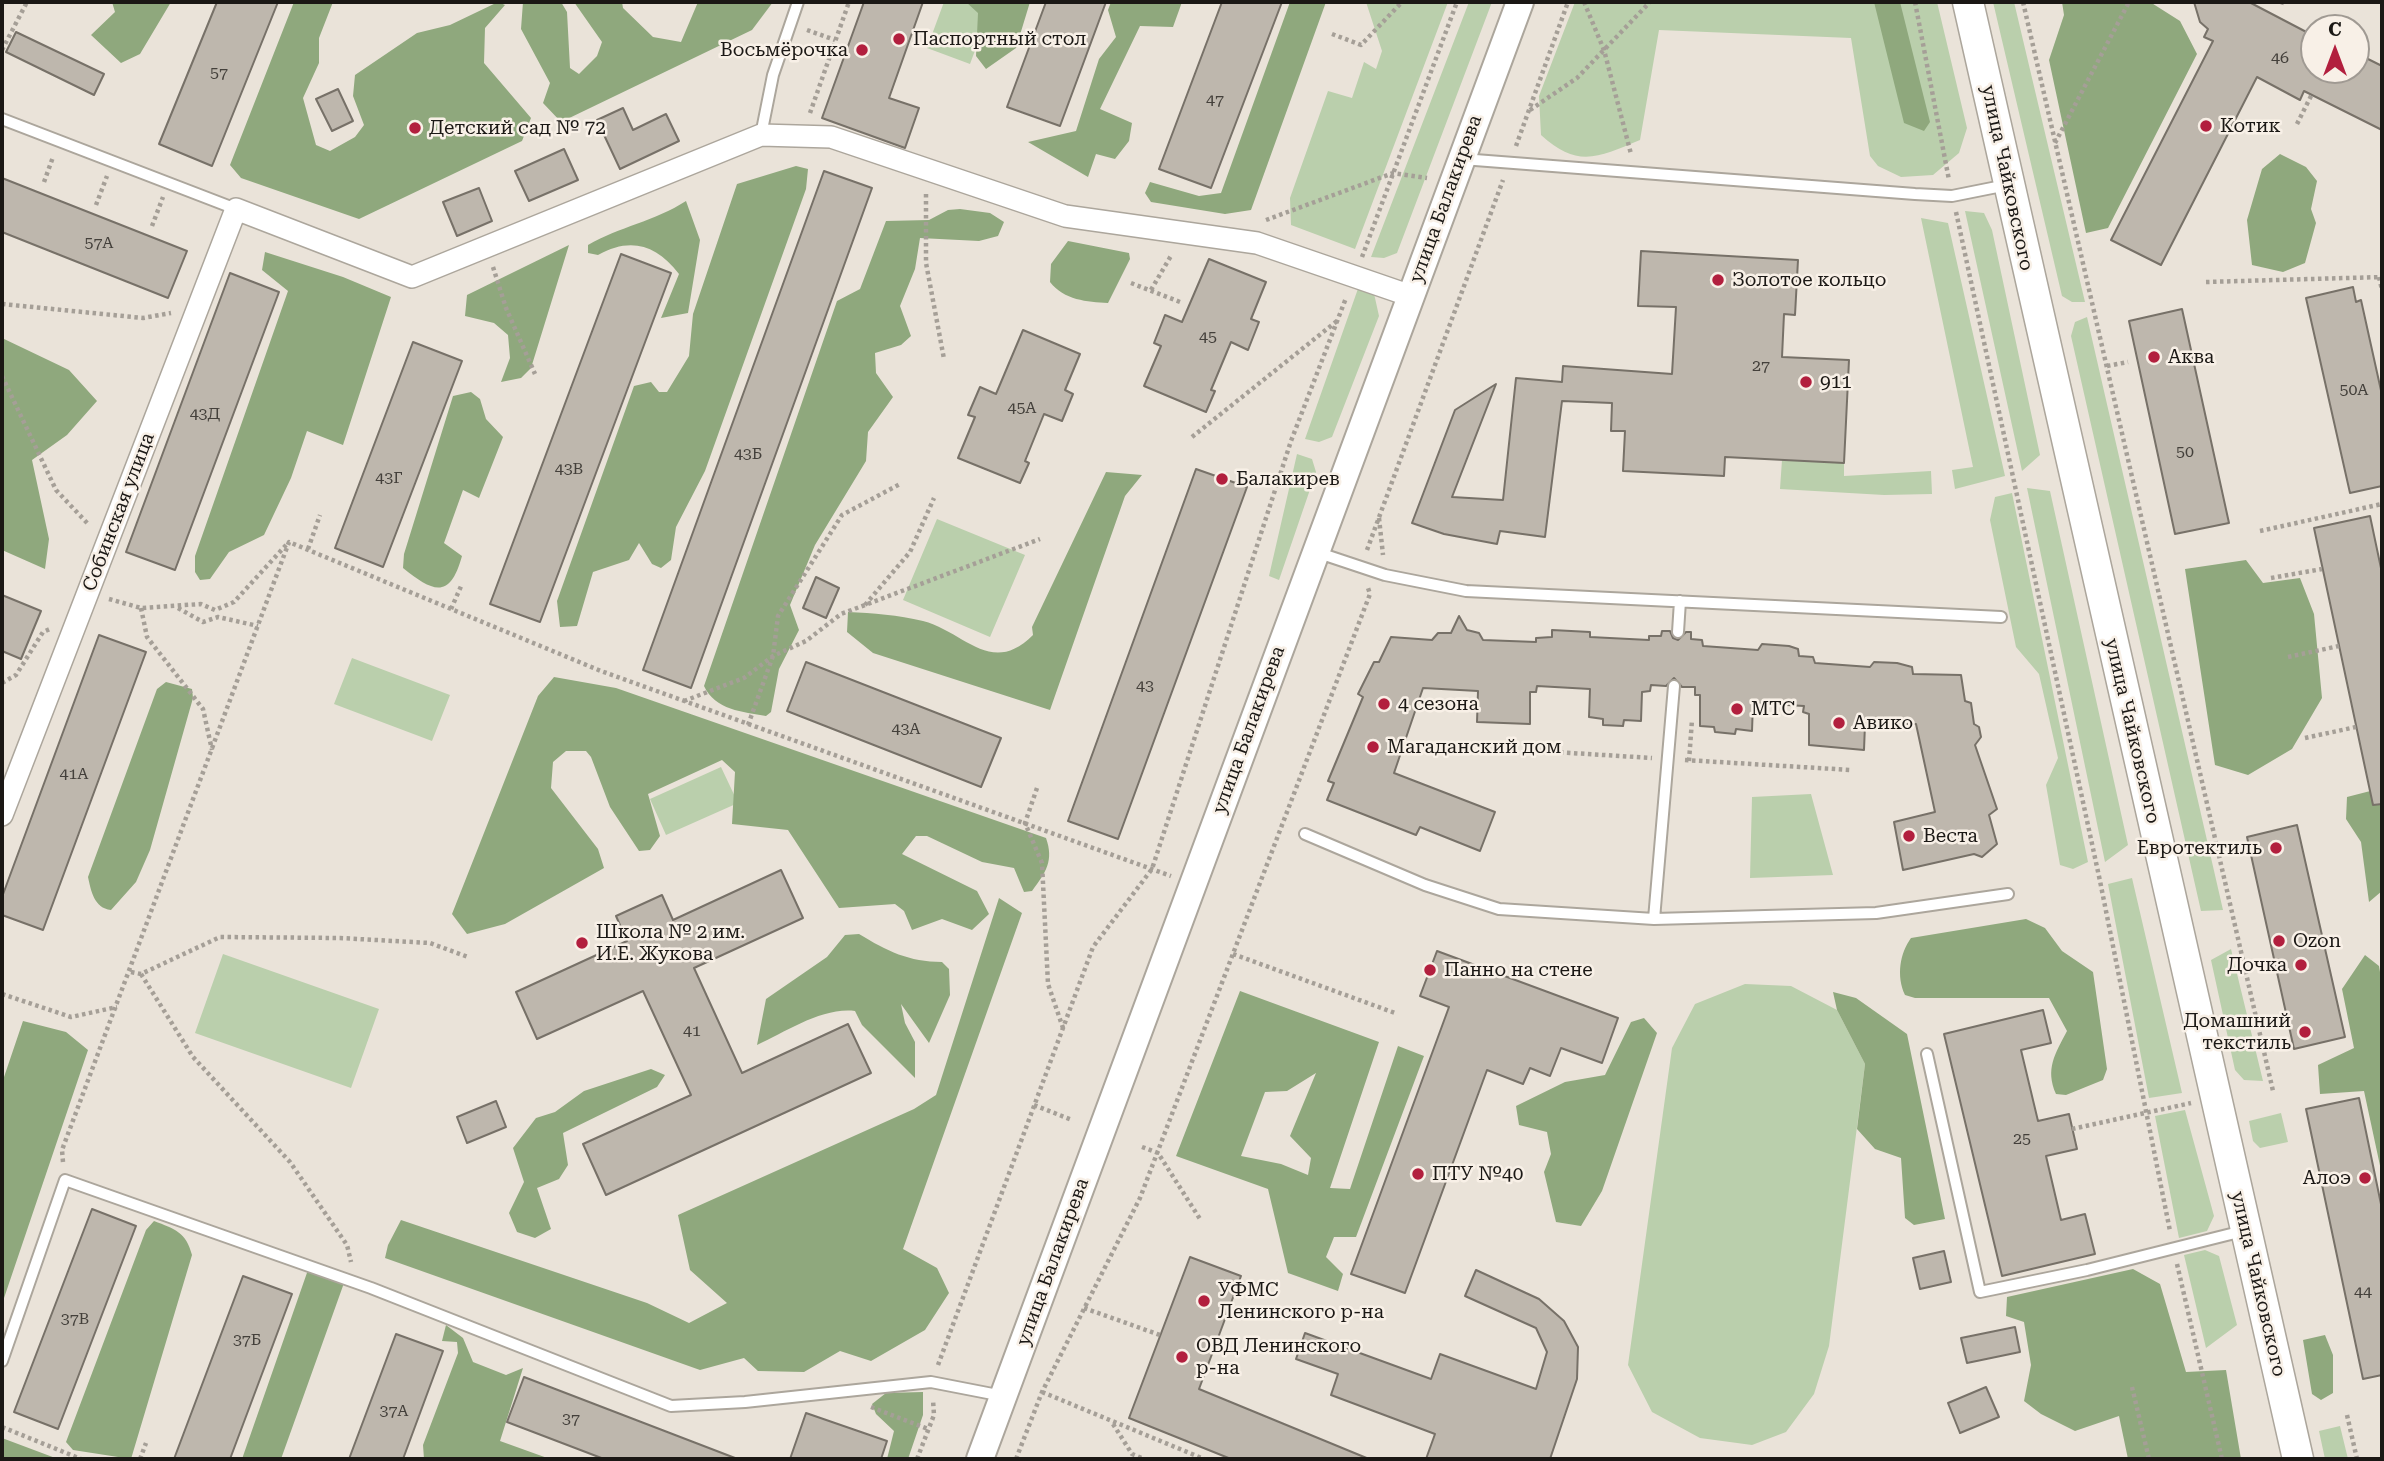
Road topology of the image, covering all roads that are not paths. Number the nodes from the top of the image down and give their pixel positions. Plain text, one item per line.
1 (798, 2) edge
2 (1520, 2) edge
3 (1968, 2) edge
4 (2, 120) edge
5 (761, 135) junction
6 (1455, 171) junction
7 (2010, 184) junction
8 (236, 209) junction
9 (1410, 296) junction
10 (1316, 552) junction
11 (1680, 601) junction
12 (2001, 617) dead end
13 (1678, 632) dead end
14 (1674, 686) dead end
15 (2, 815) edge
16 (1305, 834) dead end
17 (2008, 894) dead end
18 (1654, 919) junction
19 (1927, 1054) dead end
20 (2246, 1230) junction
21 (2, 1362) edge
22 (1003, 1396) junction
23 (979, 1459) edge
24 (2298, 1459) edge

1 - 5 lane
2 - 6 street, улица Балакирева
3 - 7 main road, улица Чайковского
4 - 8 lane
5 - 8 street
5 - 9 street
6 - 7 lane
6 - 9 street, улица Балакирева
7 - 20 main road, улица Чайковского
8 - 15 street, Собинская улица
9 - 10 street, улица Балакирева
10 - 11 lane
10 - 22 street, улица Балакирева
11 - 12 lane
11 - 13 lane
14 - 18 lane
16 - 18 lane
17 - 18 lane
19 - 20 lane
20 - 24 main road, улица Чайковского
21 - 22 lane
22 - 23 street, улица Балакирева

